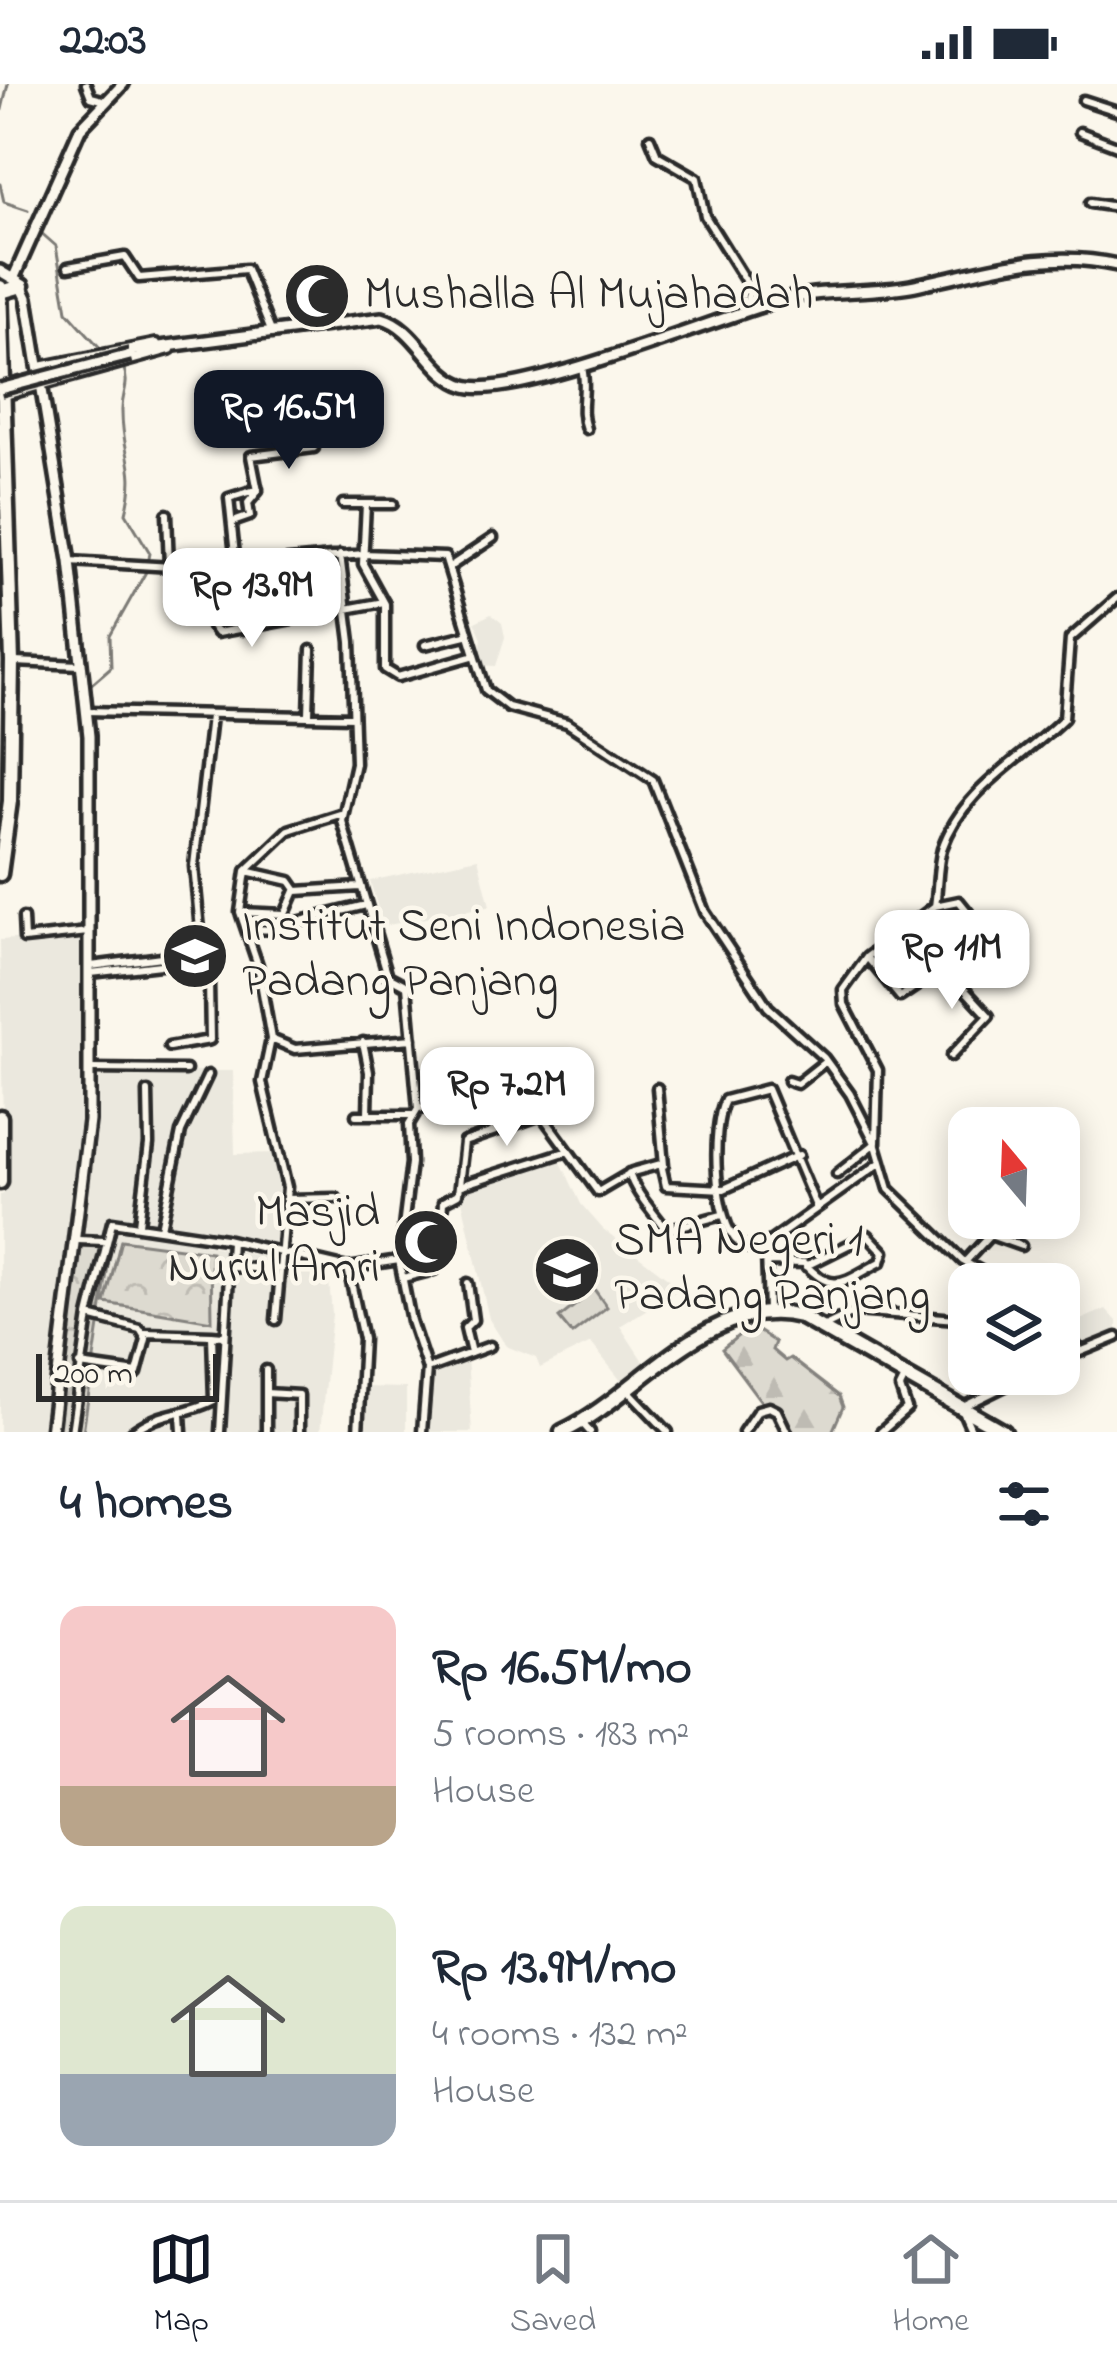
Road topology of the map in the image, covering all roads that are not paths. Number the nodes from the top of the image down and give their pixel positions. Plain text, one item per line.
1 (86, 84) edge
2 (122, 84) edge
3 (106, 100) junction
4 (1083, 100) dead end
5 (1117, 111) edge
6 (1080, 132) dead end
7 (650, 138) dead end
8 (1117, 146) edge
9 (1090, 203) dead end
10 (1117, 207) edge
11 (1117, 265) edge
12 (68, 266) dead end
13 (0, 271) edge
14 (18, 282) junction
15 (0, 290) edge
16 (745, 311) junction
17 (272, 334) junction
18 (176, 346) junction
19 (580, 364) junction
20 (40, 367) junction
21 (42, 383) junction
22 (1, 388) edge
23 (315, 405) dead end
24 (586, 429) dead end
25 (258, 489) junction
26 (343, 504) dead end
27 (366, 504) junction
28 (393, 504) dead end
29 (167, 514) dead end
30 (233, 522) junction
31 (4, 538) edge
32 (493, 538) dead end
33 (364, 554) junction
34 (340, 555) junction
35 (70, 561) junction
36 (170, 566) junction
37 (236, 566) junction
38 (451, 566) junction
39 (182, 567) junction
40 (5, 584) edge
41 (1117, 598) edge
42 (384, 602) junction
43 (344, 613) junction
44 (240, 614) dead end
45 (6, 624) edge
46 (243, 631) junction
47 (466, 635) junction
48 (425, 645) dead end
49 (310, 650) dead end
50 (472, 656) junction
51 (12, 662) junction
52 (83, 665) junction
53 (6, 684) edge
54 (87, 711) junction
55 (309, 714) junction
56 (211, 716) junction
57 (353, 717) junction
58 (6, 739) edge
59 (343, 813) junction
60 (3, 830) edge
61 (0, 869) edge
62 (246, 871) junction
63 (360, 887) junction
64 (295, 890) junction
65 (366, 905) junction
66 (935, 906) junction
67 (240, 912) junction
68 (285, 914) junction
69 (23, 918) dead end
70 (290, 924) junction
71 (246, 929) junction
72 (90, 932) junction
73 (867, 957) junction
74 (185, 958) junction
75 (943, 966) junction
76 (91, 969) junction
77 (271, 1039) junction
78 (412, 1039) junction
79 (362, 1042) junction
80 (169, 1047) dead end
81 (951, 1056) dead end
82 (551, 1057) dead end
83 (826, 1061) junction
84 (90, 1069) junction
85 (186, 1070) dead end
86 (208, 1076) dead end
87 (788, 1081) dead end
88 (657, 1088) dead end
89 (478, 1091) junction
90 (148, 1092) dead end
91 (415, 1112) junction
92 (368, 1114) junction
93 (356, 1115) dead end
94 (0, 1117) edge
95 (494, 1130) junction
96 (876, 1145) junction
97 (568, 1151) junction
98 (799, 1155) junction
99 (881, 1162) junction
100 (664, 1165) junction
101 (629, 1173) junction
102 (837, 1174) dead end
103 (0, 1182) edge
104 (459, 1186) junction
105 (721, 1189) junction
106 (286, 1198) junction
107 (336, 1198) dead end
108 (816, 1205) junction
109 (723, 1215) junction
110 (139, 1224) junction
111 (161, 1228) junction
112 (402, 1234) junction
113 (78, 1240) junction
114 (104, 1241) junction
115 (231, 1241) junction
116 (1021, 1246) dead end
117 (761, 1248) junction
118 (281, 1256) junction
119 (399, 1260) junction
120 (767, 1262) junction
121 (964, 1262) joint
122 (806, 1266) junction
123 (227, 1267) junction
124 (348, 1268) junction
125 (280, 1269) junction
126 (434, 1270) dead end
127 (402, 1279) junction
128 (468, 1283) dead end
129 (767, 1310) junction
130 (89, 1316) junction
131 (948, 1318) edge
132 (275, 1320) dead end
133 (822, 1329) junction
134 (145, 1333) junction
135 (212, 1335) junction
136 (223, 1336) junction
137 (1117, 1337) edge
138 (490, 1346) dead end
139 (1080, 1352) edge
140 (471, 1353) junction
141 (80, 1365) junction
142 (428, 1369) junction
143 (266, 1370) dead end
144 (906, 1377) junction
145 (627, 1389) junction
146 (266, 1393) junction
147 (985, 1395) edge
148 (964, 1410) junction
149 (181, 1414) junction
150 (586, 1427) edge
151 (51, 1432) edge
152 (72, 1432) edge
153 (132, 1432) edge
154 (182, 1432) edge
155 (220, 1432) edge
156 (266, 1432) edge
157 (299, 1432) edge
158 (358, 1432) edge
159 (422, 1432) edge
160 (562, 1432) edge
161 (668, 1432) edge
162 (743, 1432) edge
163 (787, 1432) edge
164 (881, 1432) edge
165 (972, 1432) edge
166 (1004, 1432) edge

1 - 3 street
2 - 3 main road
3 - 14 main road
4 - 5 street
6 - 8 street
7 - 16 street
9 - 10 street
11 - 16 main road
12 - 17 street
13 - 14 main road
14 - 15 highway
14 - 20 main road
15 - 22 highway
16 - 19 main road
17 - 18 main road
17 - 19 main road
18 - 20 street
18 - 21 street
18 - 22 main road, bridge
19 - 24 street
20 - 21 main road
21 - 22 street
21 - 35 main road
22 - 31 highway
23 - 25 street
25 - 30 street
25 - 30 street
26 - 27 street
27 - 28 street
27 - 33 street
29 - 36 street
30 - 37 street
31 - 40 highway
32 - 38 street
33 - 34 street
33 - 38 street
33 - 42 street
34 - 37 street
34 - 43 street
35 - 36 street
35 - 52 main road
36 - 39 street
37 - 39 street
38 - 47 street
39 - 46 street
40 - 45 highway
41 - 66 street
42 - 43 street
42 - 50 street
43 - 46 street
43 - 57 street
44 - 46 street
45 - 51 highway
47 - 48 street
47 - 50 street
49 - 55 street
50 - 83 street
51 - 52 street
51 - 53 highway
52 - 54 main road
53 - 58 highway
54 - 56 street
54 - 72 main road
55 - 56 street
55 - 57 street
56 - 74 street
57 - 59 street
58 - 60 highway
59 - 62 street
59 - 63 street
60 - 61 highway
62 - 64 street
62 - 67 street
63 - 64 street
63 - 65 street
64 - 68 street
65 - 70 street
65 - 78 street
66 - 73 street
66 - 75 street
67 - 68 street
67 - 71 street
68 - 70 street
69 - 72 street
70 - 71 street
71 - 77 street
72 - 76 main road
73 - 75 street
73 - 96 street
74 - 76 street
74 - 80 street
75 - 81 street
76 - 84 main road
77 - 79 street
77 - 106 street
78 - 79 street
78 - 91 street
79 - 92 street
82 - 89 street
83 - 87 street
83 - 96 street
84 - 85 street
84 - 113 main road
86 - 111 street
88 - 100 street
89 - 91 street
89 - 95 street
90 - 110 street
91 - 92 street
91 - 112 street
92 - 93 street
94 - 103 highway
95 - 97 street
95 - 104 street
96 - 99 street
96 - 102 street
97 - 101 street
97 - 104 street
98 - 105 street
98 - 105 street
98 - 108 street
99 - 108 street
99 - 121 street
100 - 101 street
100 - 105 street
101 - 109 street
104 - 112 street
105 - 109 street
106 - 107 street
106 - 118 street
108 - 117 street
109 - 117 street
110 - 111 street
110 - 114 street
111 - 115 street
112 - 119 street
113 - 114 street
113 - 151 main road
114 - 130 street
115 - 118 street
115 - 123 street
116 - 121 street
117 - 120 street
118 - 124 street
118 - 125 street
119 - 124 street
119 - 127 street
120 - 122 street
120 - 129 street
122 - 122 street
123 - 125 street
123 - 136 street
124 - 158 street
125 - 132 street
126 - 127 street
127 - 142 street
128 - 140 street
129 - 133 highway
129 - 145 highway
130 - 134 street
130 - 141 street
131 - 133 street
133 - 144 highway
134 - 135 street
134 - 141 street
135 - 136 street
135 - 149 street
136 - 155 street
137 - 139 street
138 - 140 street
140 - 142 street
141 - 152 street
142 - 159 street
143 - 146 street
144 - 148 highway
144 - 164 street
145 - 150 highway
145 - 161 street
146 - 156 street
146 - 157 street
147 - 148 street
148 - 165 street
148 - 166 highway
149 - 153 street
149 - 154 street
150 - 160 highway
162 - 163 street

